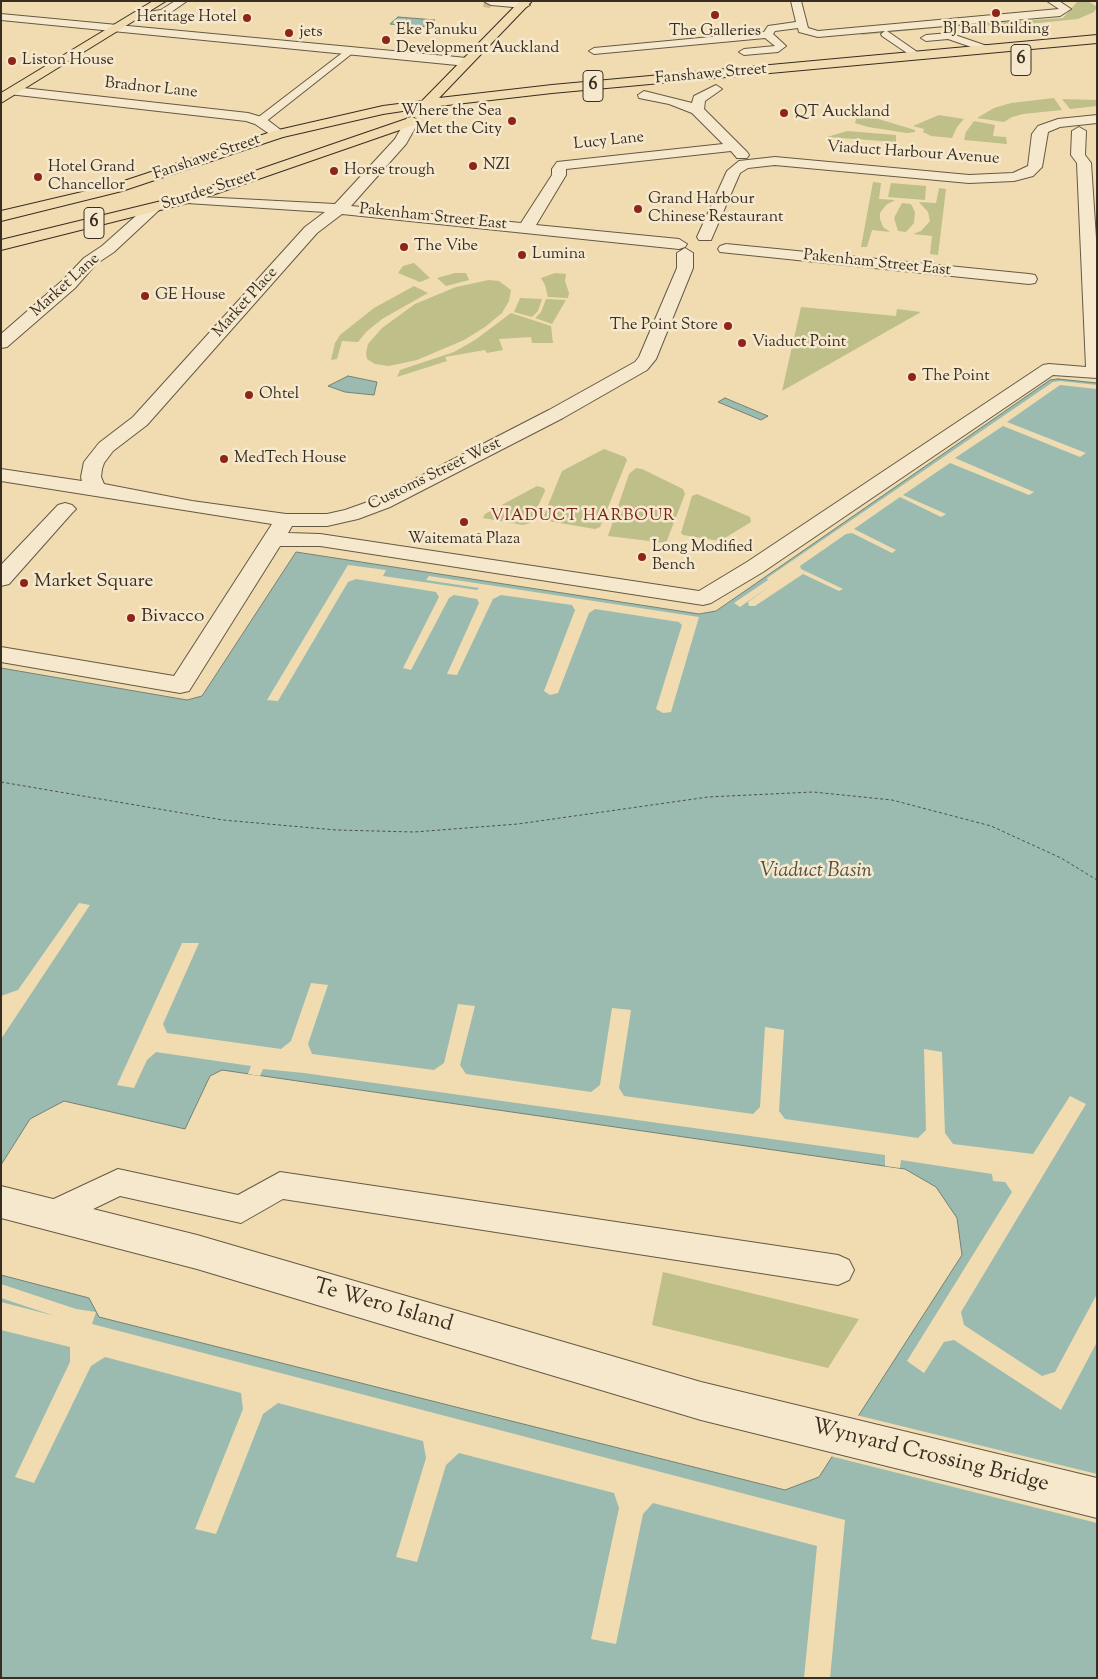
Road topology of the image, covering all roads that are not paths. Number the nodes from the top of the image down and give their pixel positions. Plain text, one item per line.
1 (161, 1) edge
2 (182, 1) edge
3 (1052, 1) edge
4 (491, 2) edge
5 (526, 3) edge
6 (794, 7) edge
7 (135, 17) junction
8 (3, 18) edge
9 (801, 25) junction
10 (117, 28) junction
11 (767, 35) junction
12 (1097, 38) edge
13 (986, 49) junction
14 (350, 50) junction
15 (732, 53) dead end
16 (916, 56) junction
17 (467, 62) junction
18 (605, 63) dead end
19 (731, 88) dead end
20 (716, 89) junction
21 (14, 91) junction
22 (639, 96) joint
23 (1, 99) edge
24 (426, 103) junction
25 (697, 110) junction
26 (431, 118) dead end
27 (1097, 119) edge
28 (260, 121) junction
29 (412, 121) junction
30 (326, 122) junction
31 (1079, 130) dead end
32 (279, 134) junction
33 (734, 147) junction
34 (750, 163) junction
35 (187, 199) junction
36 (152, 209) junction
37 (339, 209) junction
38 (1, 216) edge
39 (526, 228) junction
40 (706, 237) junction
41 (1, 245) edge
42 (700, 252) junction
43 (1029, 279) dead end
44 (1, 343) edge
45 (1, 475) edge
46 (96, 489) junction
47 (65, 509) dead end
48 (286, 520) junction
49 (272, 539) junction
50 (1, 579) edge
51 (1, 654) edge
52 (1, 1202) edge
53 (54, 1214) junction
54 (838, 1270) dead end
55 (764, 1416) joint
56 (1097, 1498) edge

1 - 7 main road
2 - 7 lane
3 - 9 lane
4 - 5 street
5 - 17 main road
6 - 9 lane
7 - 10 main road
8 - 10 street
9 - 11 lane
10 - 14 street
10 - 21 main road
11 - 15 lane
11 - 18 lane
12 - 13 main road, Fanshawe Street / 6
13 - 16 main road, Fanshawe Street / 6
13 - 16 lane
14 - 17 street
14 - 28 lane
16 - 24 main road, Fanshawe Street / 6
17 - 24 main road
19 - 20 main road, Fanshawe Street
20 - 22 main road, Fanshawe Street
20 - 25 street
21 - 23 main road
21 - 28 street, Bradnor Lane
22 - 25 street
24 - 29 main road
24 - 30 main road, Fanshawe Street / 6
25 - 33 street
26 - 29 main road, Fanshawe Street / 6
27 - 34 street, Viaduct Harbour Avenue
28 - 32 street, Bradnor Lane
29 - 30 main road, Fanshawe Street / 6
29 - 35 main road, Sturdee Street / 6
29 - 37 street, Market Place
30 - 32 main road, Fanshawe Street / 6
31 - 49 street
32 - 38 main road, Fanshawe Street / 6
33 - 34 street
33 - 39 street, Lucy Lane
34 - 40 street
35 - 36 main road, Sturdee Street / 6
35 - 37 street, Pakenham Street East
36 - 41 main road, Sturdee Street / 6
36 - 44 street, Market Lane
37 - 39 street, Pakenham Street East
37 - 46 street, Market Place
39 - 42 street, Pakenham Street East
40 - 42 street
40 - 42 street
42 - 43 street, Pakenham Street East
42 - 48 street, Customs Street West
45 - 46 street, Customs Street West
46 - 48 street, Customs Street West
47 - 50 street
48 - 49 street
49 - 51 street
52 - 53 street, Te Wero Island
53 - 54 lane
53 - 55 street, Te Wero Island
55 - 56 street, Wynyard Crossing Bridge

